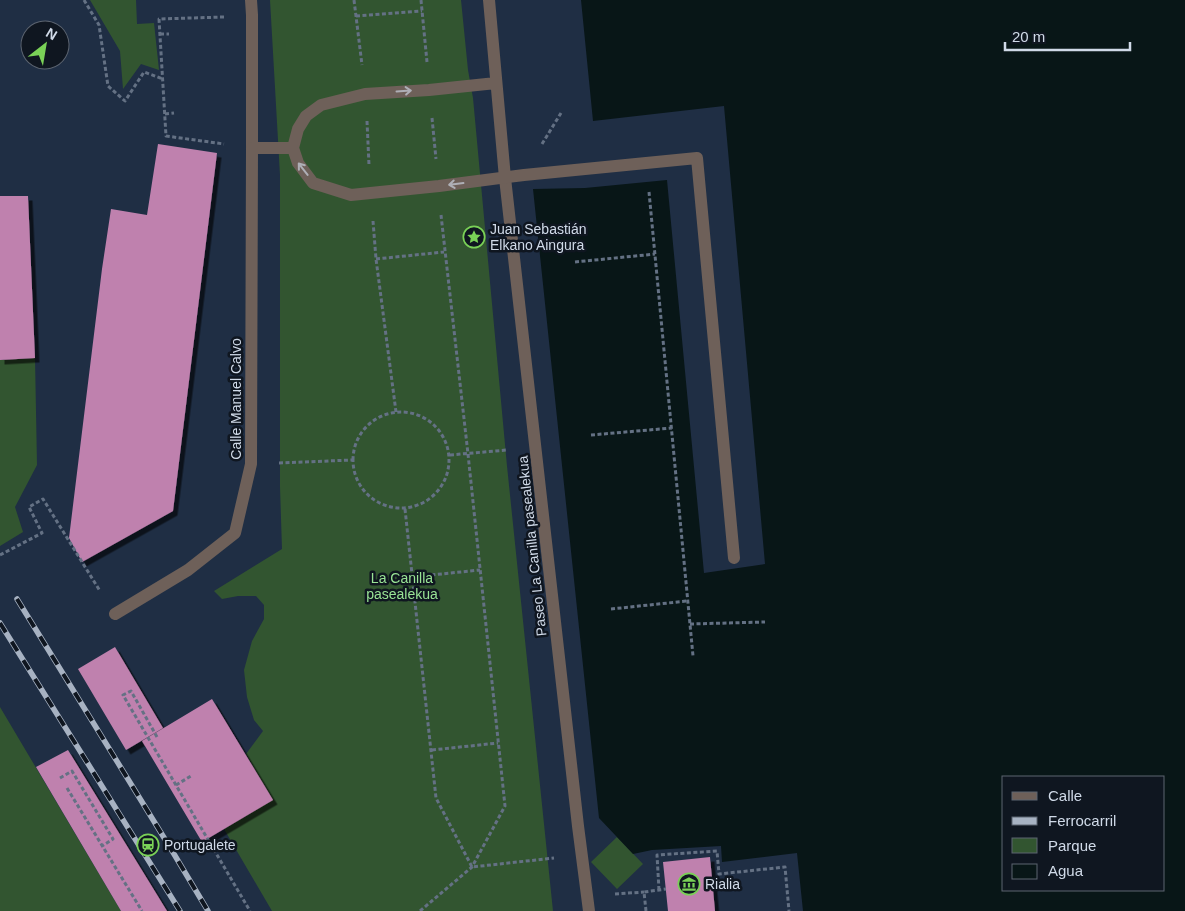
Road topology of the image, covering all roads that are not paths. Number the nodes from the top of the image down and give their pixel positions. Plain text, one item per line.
1 (251, 0) edge
2 (488, 0) edge
3 (496, 83) junction
4 (252, 148) junction
5 (293, 148) junction
6 (505, 178) junction
7 (734, 558) dead end
8 (115, 614) road end
9 (588, 911) edge

1 - 4 street, Calle Manuel Calvo
2 - 3 street, Paseo La Canilla pasealekua
5 -> 3 street
3 - 6 street, Paseo La Canilla pasealekua
4 - 5 street
4 - 8 street, Calle Manuel Calvo
6 -> 5 street
6 - 7 street
6 - 9 street, Paseo La Canilla pasealekua

